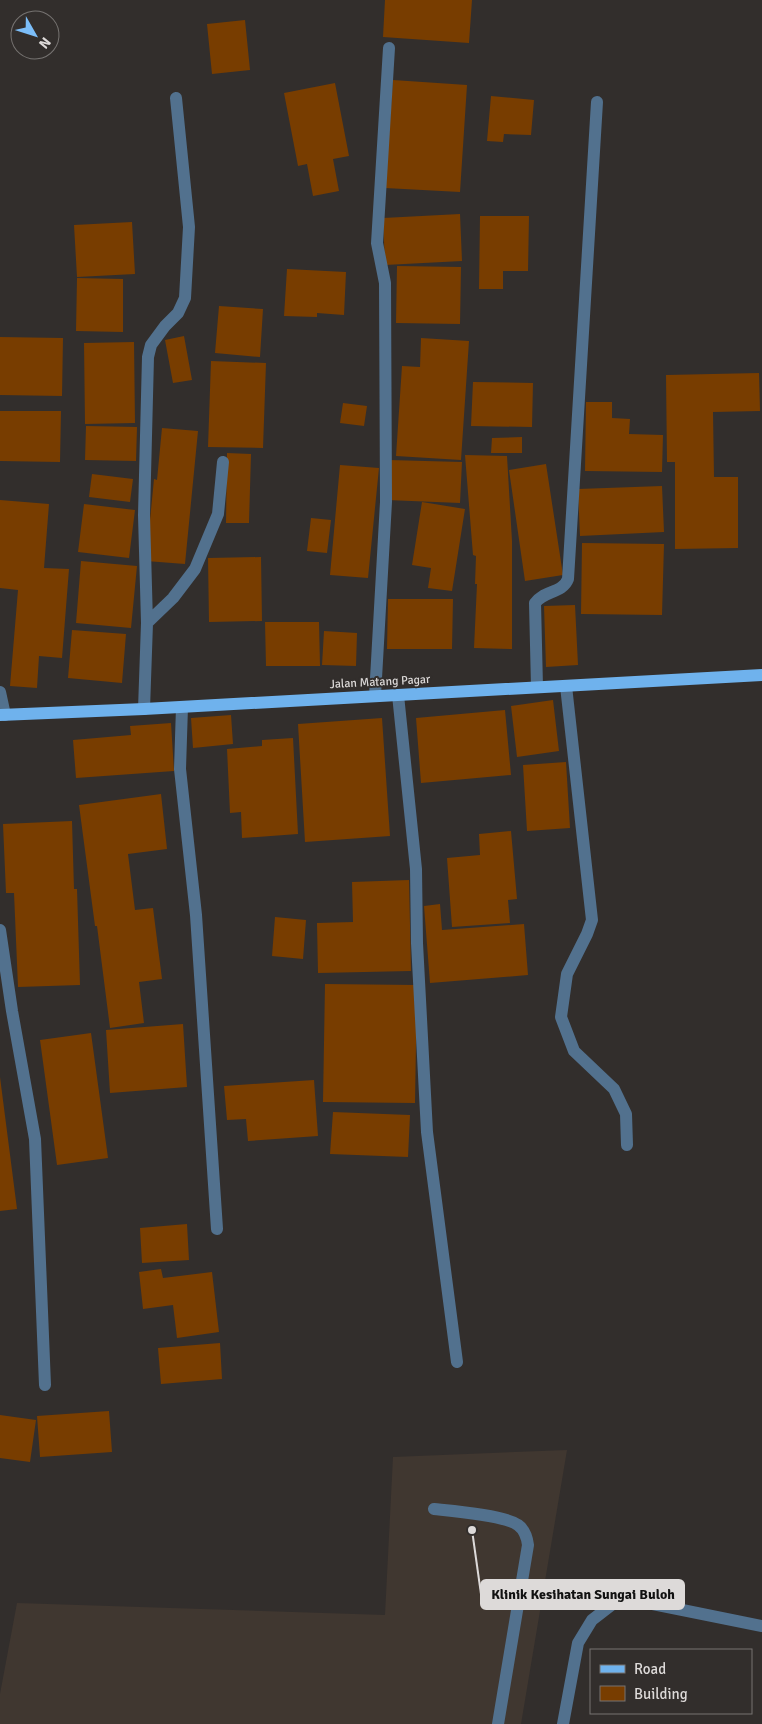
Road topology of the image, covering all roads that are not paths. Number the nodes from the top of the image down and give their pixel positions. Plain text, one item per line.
1 (389, 48) dead end
2 (176, 98) dead end
3 (597, 102) dead end
4 (223, 462) dead end
5 (147, 623) junction
6 (762, 675) edge
7 (566, 686) junction
8 (537, 688) junction
9 (0, 692) edge
10 (398, 695) junction
11 (375, 696) junction
12 (182, 707) junction
13 (144, 709) junction
14 (2, 715) edge
15 (0, 930) edge
16 (627, 1145) dead end
17 (217, 1229) dead end
18 (457, 1362) dead end
19 (45, 1384) dead end
20 (434, 1508) dead end
21 (762, 1626) edge
22 (498, 1724) edge
23 (563, 1724) edge

1 - 11 street
2 - 5 street
3 - 8 street
4 - 5 street
5 - 13 street
6 - 7 main road, Jalan Matang Pagar
7 - 8 main road, Jalan Matang Pagar
7 - 16 street
8 - 10 main road, Jalan Matang Pagar
9 - 14 street
10 - 11 main road, Jalan Matang Pagar
10 - 18 street
11 - 12 main road, Jalan Matang Pagar
12 - 13 main road, Jalan Matang Pagar
12 - 17 street
13 - 14 main road, Jalan Matang Pagar
15 - 19 street
20 - 22 street
21 - 23 street

